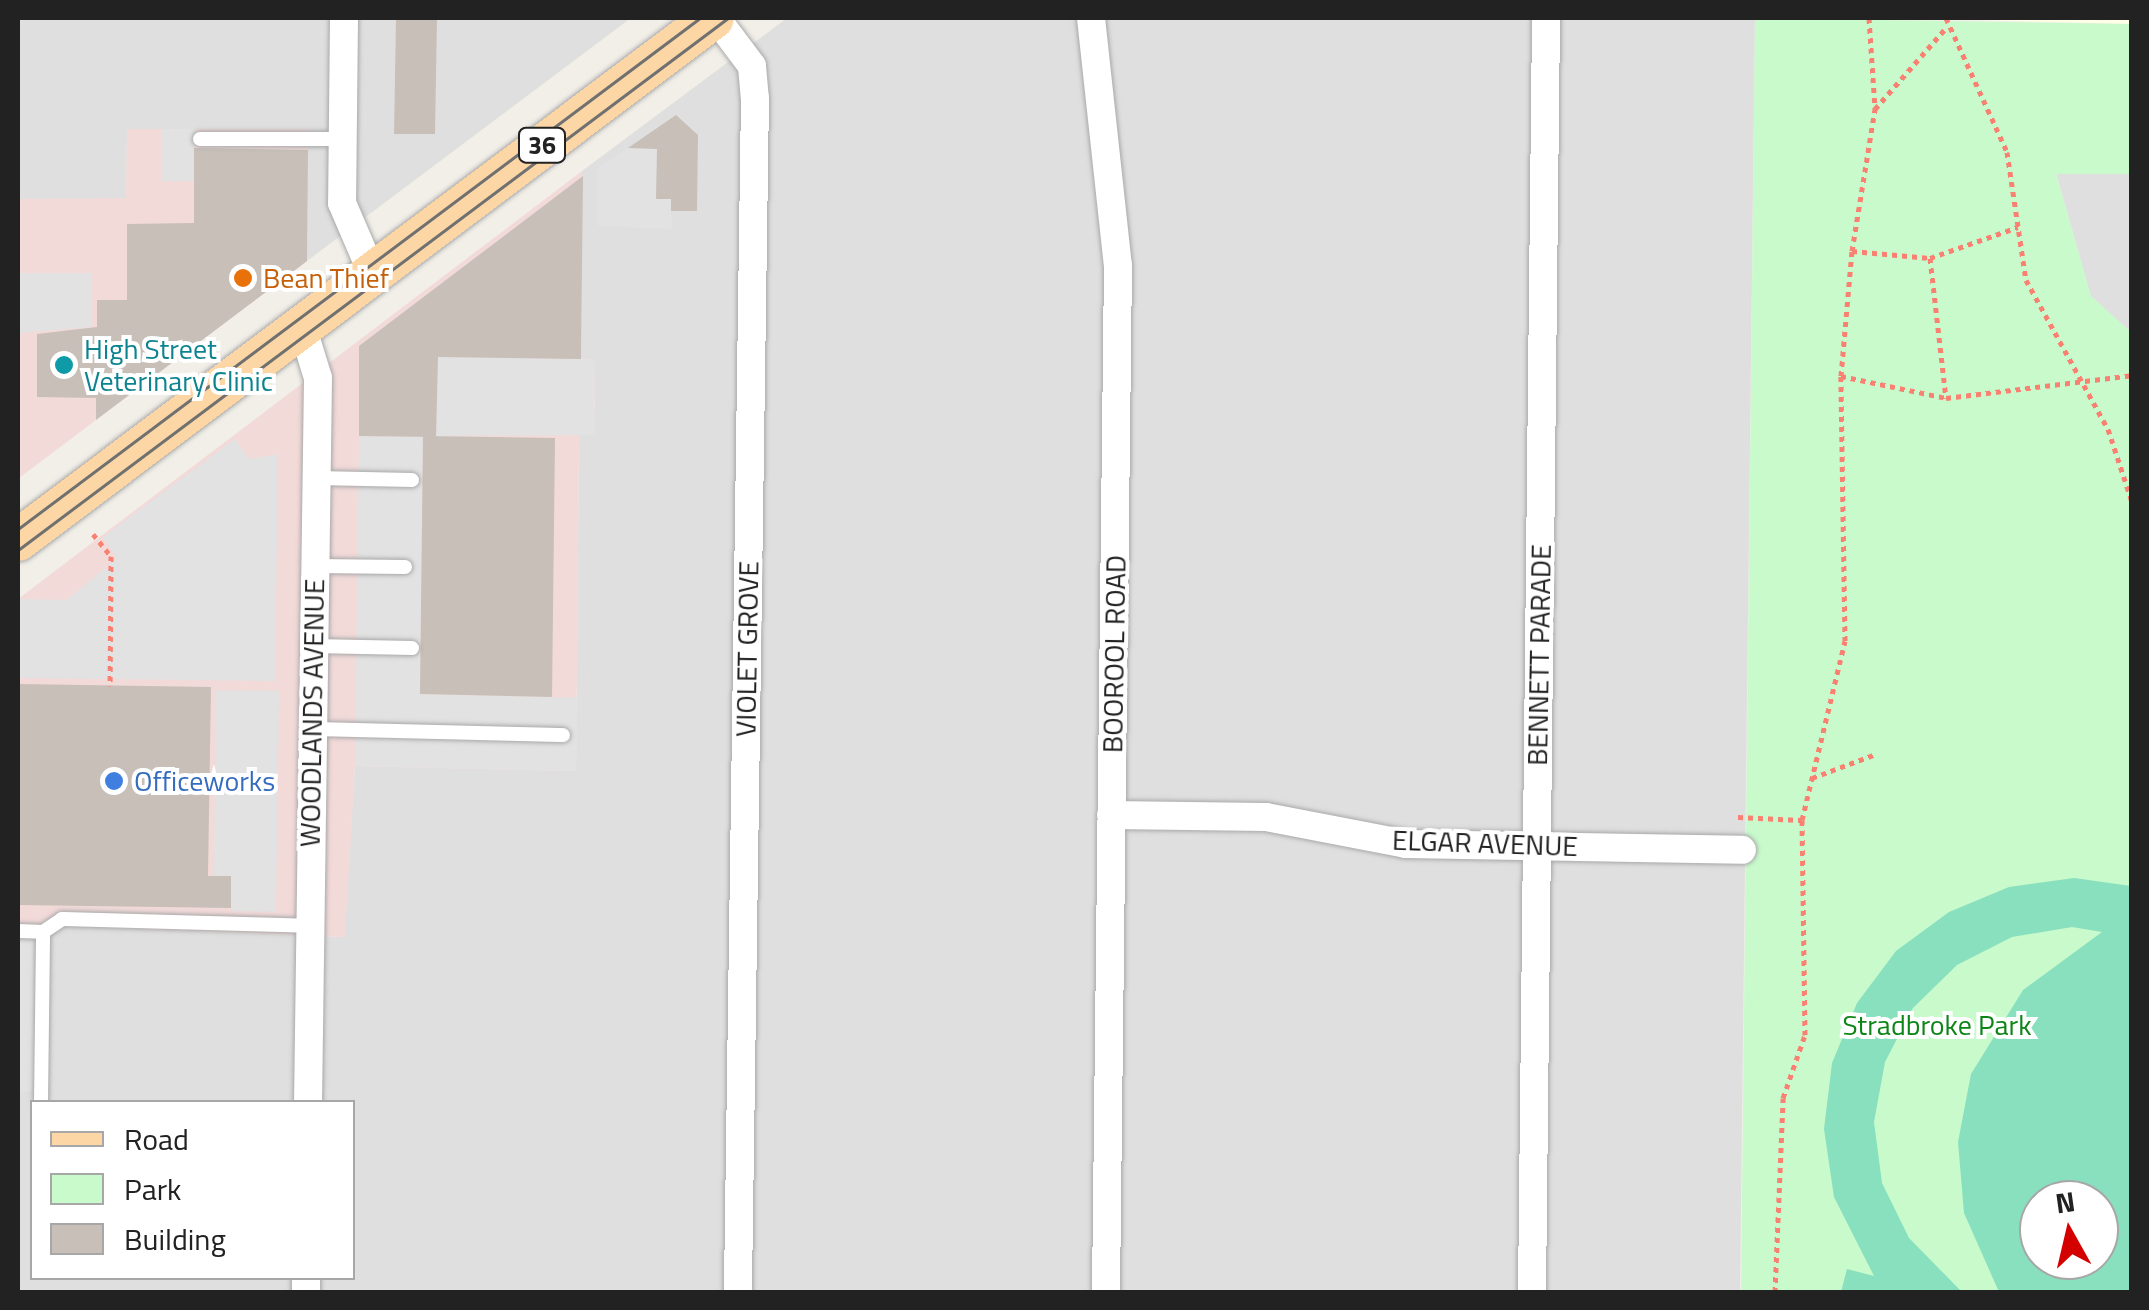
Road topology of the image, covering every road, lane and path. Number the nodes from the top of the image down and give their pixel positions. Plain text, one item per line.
1 (344, 18) edge
2 (714, 18) edge
3 (1091, 18) edge
4 (1546, 18) edge
5 (1869, 18) edge
6 (1946, 18) edge
7 (1946, 28) junction
8 (1876, 108) junction
9 (200, 139) dead end
10 (343, 139) junction
11 (2018, 227) junction
12 (1852, 251) junction
13 (1930, 258) junction
14 (372, 273) junction
15 (302, 326) junction
16 (2079, 375) junction
17 (2132, 375) edge
18 (1841, 376) junction
19 (1946, 398) junction
20 (316, 478) junction
21 (412, 480) dead end
22 (2132, 502) edge
23 (92, 534) dead end
24 (18, 540) edge
25 (314, 566) junction
26 (405, 566) dead end
27 (312, 646) junction
28 (412, 648) dead end
29 (110, 686) dead end
30 (312, 729) junction
31 (563, 735) dead end
32 (1876, 754) dead end
33 (1812, 778) junction
34 (1111, 815) junction
35 (1738, 817) dead end
36 (1802, 820) junction
37 (1537, 846) junction
38 (1742, 850) dead end
39 (310, 926) junction
40 (18, 931) edge
41 (43, 932) junction
42 (41, 1100) edge
43 (308, 1100) edge
44 (738, 1292) edge
45 (1106, 1292) edge
46 (1532, 1292) edge
47 (1775, 1292) edge

1 - 10 street
2 - 14 main road, 36
2 - 44 street, VIOLET GROVE
3 - 34 street, BOOROOL ROAD
4 - 37 street, BENNETT PARADE
5 - 8 path
6 - 7 path
7 - 8 path
7 - 11 path
8 - 12 path
9 - 10 lane
10 - 14 street
11 - 13 path
11 - 16 path
12 - 13 path
12 - 18 path
13 - 19 path
14 - 15 main road, 36
15 - 20 street, WOODLANDS AVENUE
15 - 24 main road, 36
16 - 17 path
16 - 19 path
16 - 22 path
18 - 19 path
18 - 33 path
20 - 21 lane
20 - 25 street, WOODLANDS AVENUE
23 - 29 path
25 - 26 lane
25 - 27 street, WOODLANDS AVENUE
27 - 28 lane
27 - 30 street, WOODLANDS AVENUE
30 - 31 lane
30 - 39 street, WOODLANDS AVENUE
32 - 33 path
33 - 36 path
34 - 37 street, ELGAR AVENUE
34 - 45 street, BOOROOL ROAD
35 - 36 path
36 - 47 path
37 - 38 street, ELGAR AVENUE
37 - 46 street, BENNETT PARADE
39 - 41 lane
39 - 43 street, WOODLANDS AVENUE
40 - 41 lane
41 - 42 lane

